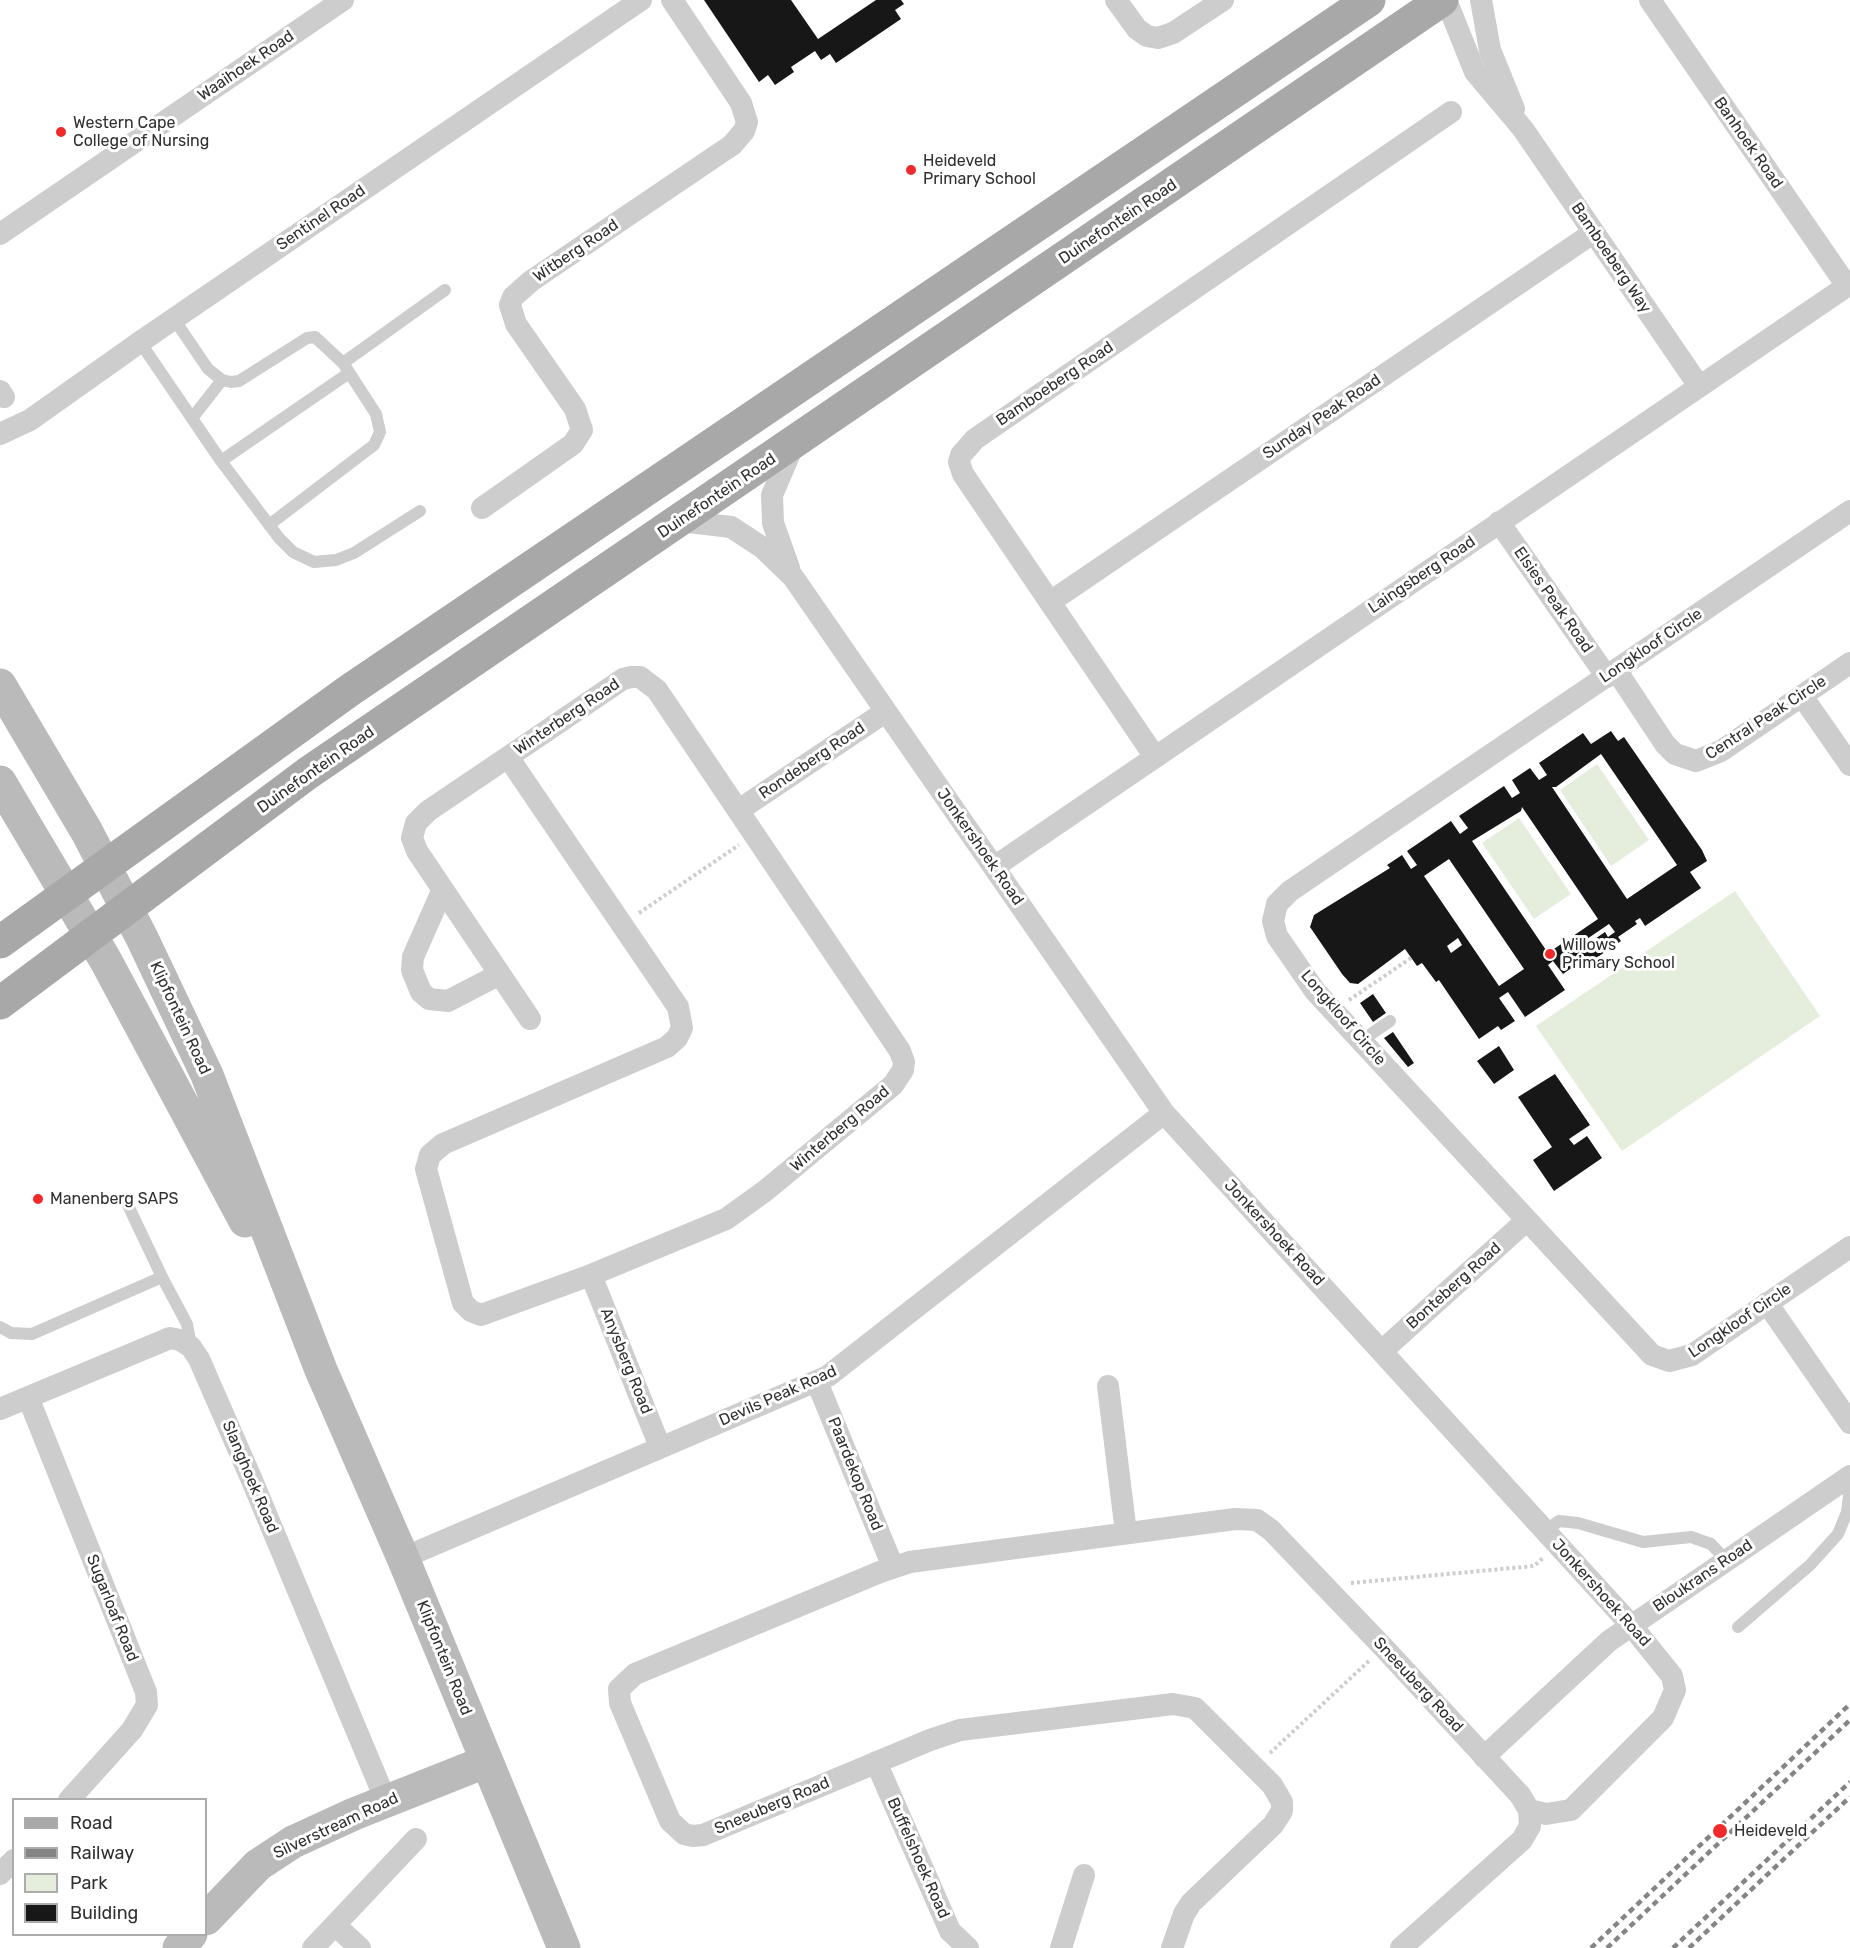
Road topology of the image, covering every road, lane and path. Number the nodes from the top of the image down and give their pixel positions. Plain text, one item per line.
1 (343, 0) edge
2 (641, 0) edge
3 (672, 0) edge
4 (1116, 0) edge
5 (1222, 0) edge
6 (1369, 0) edge
7 (1444, 0) edge
8 (1481, 0) edge
9 (1650, 0) edge
10 (1451, 112) dead end
11 (1523, 129) junction
12 (1593, 233) junction
13 (0, 234) edge
14 (1848, 285) edge
15 (445, 290) dead end
16 (174, 319) junction
17 (140, 342) junction
18 (346, 368) junction
19 (222, 380) junction
20 (1699, 386) junction
21 (193, 417) junction
22 (0, 434) edge
23 (795, 443) junction
24 (221, 461) junction
25 (482, 508) dead end
26 (420, 511) dead end
27 (1850, 511) edge
28 (680, 521) junction
29 (1499, 522) junction
30 (269, 525) junction
31 (793, 578) junction
32 (1050, 602) junction
33 (1850, 663) edge
34 (1612, 674) junction
35 (0, 685) edge
36 (1802, 696) junction
37 (885, 712) junction
38 (508, 757) junction
39 (1155, 757) junction
40 (1850, 765) edge
41 (0, 782) edge
42 (740, 810) junction
43 (745, 842) dead end
44 (104, 867) junction
45 (994, 867) junction
46 (442, 889) junction
47 (66, 897) junction
48 (126, 908) junction
49 (632, 918) dead end
50 (90, 934) junction
51 (0, 942) edge
52 (1411, 957) dead end
53 (500, 974) junction
54 (0, 1002) edge
55 (1343, 1004) dead end
56 (530, 1019) dead end
57 (1390, 1021) dead end
58 (1361, 1041) junction
59 (1164, 1113) junction
60 (126, 1201) dead end
61 (1527, 1220) junction
62 (1850, 1247) edge
63 (591, 1275) junction
64 (162, 1277) junction
65 (1767, 1303) junction
66 (0, 1327) edge
67 (191, 1347) junction
68 (1382, 1351) junction
69 (321, 1370) junction
70 (817, 1382) junction
71 (1108, 1386) dead end
72 (28, 1397) junction
73 (0, 1409) edge
74 (1850, 1423) edge
75 (660, 1447) junction
76 (1848, 1478) edge
77 (1126, 1533) junction
78 (1547, 1542) junction
79 (403, 1558) junction
80 (1726, 1560) junction
81 (893, 1567) junction
82 (1348, 1584) dead end
83 (1631, 1625) junction
84 (1738, 1627) dead end
85 (1375, 1656) dead end
86 (1484, 1757) junction
87 (1263, 1760) dead end
88 (485, 1762) junction
89 (876, 1762) junction
90 (71, 1798) edge
91 (386, 1801) junction
92 (1529, 1810) junction
93 (416, 1839) dead end
94 (12, 1862) edge
95 (0, 1874) edge
96 (1084, 1875) dead end
97 (207, 1918) edge
98 (334, 1925) junction
99 (190, 1936) edge
100 (947, 1940) edge
101 (179, 1948) edge
102 (313, 1948) edge
103 (360, 1948) edge
104 (564, 1948) edge
105 (968, 1948) edge
106 (1061, 1948) edge
107 (1172, 1948) edge
108 (1401, 1948) edge

1 - 13 street, Waaihoek Road
2 - 16 street, Sentinel Road
3 - 25 street, Witberg Road
4 - 5 street
6 - 44 main road
7 - 11 street, Bamboeberg Way
7 - 23 main road, Duinefontein Road
8 - 11 street, Bamboeberg Way
9 - 14 street, Banhoek Road
10 - 32 street, Bamboeberg Road
11 - 12 street, Bamboeberg Way
12 - 20 street, Bamboeberg Way
12 - 32 street, Sunday Peak Road
14 - 20 street, Laingsberg Road
15 - 18 lane
16 - 17 street, Sentinel Road
16 - 19 lane
17 - 21 lane
17 - 22 street, Sentinel Road
18 - 19 lane
18 - 24 lane
18 - 30 lane
19 - 21 lane
20 - 29 street, Laingsberg Road
21 - 24 lane
23 - 28 main road, Duinefontein Road
23 - 31 street, Jonkershoek Road
24 - 30 lane
26 - 30 lane
27 - 34 street, Longkloof Circle
28 - 31 street, Jonkershoek Road
28 - 48 main road, Duinefontein Road
29 - 34 street, Elsies Peak Road
29 - 39 street, Laingsberg Road
31 - 37 street, Jonkershoek Road
32 - 39 street, Bamboeberg Road
33 - 36 street, Central Peak Circle
34 - 36 street, Central Peak Circle
34 - 58 street, Longkloof Circle
35 - 44 main road, Klipfontein Road
36 - 40 street
37 - 42 street, Rondeberg Road
37 - 45 street, Jonkershoek Road
38 - 42 street, Winterberg Road
38 - 46 street
38 - 63 street, Winterberg Road
39 - 45 street, Laingsberg Road
41 - 47 main road, Klipfontein Road
42 - 63 street, Winterberg Road
43 - 49 path
44 - 47 main road
44 - 48 main road, Klipfontein Road
45 - 59 street, Jonkershoek Road
46 - 53 street
46 - 53 street
47 - 50 main road, Klipfontein Road
47 - 51 main road
48 - 50 main road, Duinefontein Road
48 - 69 main road, Klipfontein Road
50 - 54 main road, Duinefontein Road
50 - 69 main road, Klipfontein Road
52 - 55 path
53 - 56 street
57 - 58 lane
58 - 61 street, Longkloof Circle
59 - 68 street, Jonkershoek Road
59 - 70 street, Devils Peak Road
60 - 64 lane
61 - 65 street, Longkloof Circle
61 - 68 street, Bonteberg Road
62 - 65 street, Longkloof Circle
63 - 75 street, Anysberg Road
64 - 66 lane
64 - 67 lane
65 - 74 street
67 - 72 street
67 - 91 street, Slanghoek Road
68 - 78 street, Jonkershoek Road
69 - 79 main road, Klipfontein Road
70 - 75 street, Devils Peak Road
70 - 81 street, Paardekop Road
71 - 77 street
72 - 73 street
72 - 90 street, Sugarloaf Road
75 - 79 street, Devils Peak Road
76 - 80 street, Bloukrans Road
76 - 84 lane
77 - 81 street, Sneeuberg Road
77 - 86 street, Sneeuberg Road
78 - 80 lane
78 - 82 path
78 - 83 street, Jonkershoek Road
79 - 88 main road, Klipfontein Road
80 - 83 street, Bloukrans Road
81 - 89 street, Sneeuberg Road
83 - 86 street, Bloukrans Road
83 - 92 street, Jonkershoek Road
85 - 87 path
86 - 92 street, Sneeuberg Road
88 - 91 main road, Silverstream Road
88 - 104 main road, Klipfontein Road
89 - 100 street, Buffelshoek Road
89 - 107 street, Sneeuberg Road
91 - 97 main road, Silverstream Road
92 - 108 street
93 - 98 street
94 - 95 street
96 - 106 street
98 - 102 street
98 - 103 street
99 - 101 main road
100 - 105 street, Buffelshoek Road

